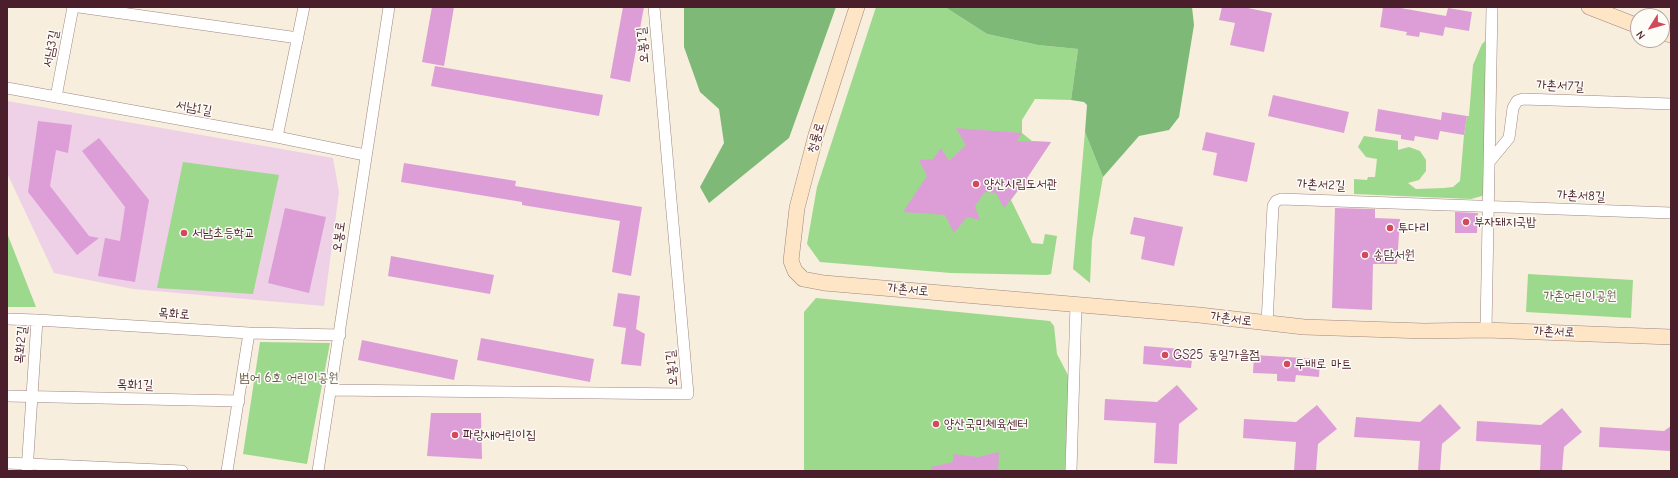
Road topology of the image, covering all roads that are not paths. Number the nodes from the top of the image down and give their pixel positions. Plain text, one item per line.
1 (73, 7) edge
2 (79, 7) edge
3 (304, 7) edge
4 (389, 7) edge
5 (654, 7) edge
6 (857, 7) edge
7 (1492, 7) edge
8 (1589, 7) edge
9 (1630, 23) edge
10 (298, 38) junction
11 (7, 88) edge
12 (56, 97) junction
13 (1671, 104) edge
14 (277, 137) junction
15 (365, 155) junction
16 (1490, 161) junction
17 (1489, 206) junction
18 (1671, 214) edge
19 (795, 271) joint
20 (1076, 304) junction
21 (7, 319) edge
22 (37, 320) junction
23 (1267, 323) junction
24 (1486, 330) junction
25 (250, 333) junction
26 (340, 335) junction
27 (1671, 336) edge
28 (331, 390) junction
29 (7, 396) edge
30 (31, 397) junction
31 (238, 401) junction
32 (7, 463) edge
33 (27, 467) edge
34 (182, 471) edge
35 (227, 471) edge
36 (318, 471) edge
37 (1071, 471) edge

1 - 12 street, 서남3길
2 - 10 street
3 - 10 street
4 - 15 street, 오봉로
5 - 28 street, 오봉1길
6 - 19 street, 청룡로
7 - 16 street
8 - 9 street
10 - 14 street
11 - 12 street, 서남1길
12 - 14 street, 서남1길
13 - 16 street, 가촌서7길
14 - 15 street, 서남1길
15 - 26 street, 오봉로
16 - 17 street
17 - 18 street, 가촌서8길
17 - 23 street, 가촌서2길
17 - 24 street
19 - 20 street, 가촌서로
20 - 23 street, 가촌서로
20 - 37 street
21 - 22 street, 목화로
22 - 25 street, 목화로
22 - 30 street, 목화2길
23 - 24 street, 가촌서로
24 - 27 street, 가촌서로
25 - 26 street, 목화로
25 - 31 street
26 - 28 street, 오봉로
28 - 36 street, 오봉로
29 - 30 street
30 - 31 street, 목화1길
30 - 33 street, 목화2길
31 - 35 street
32 - 33 street
33 - 34 street

